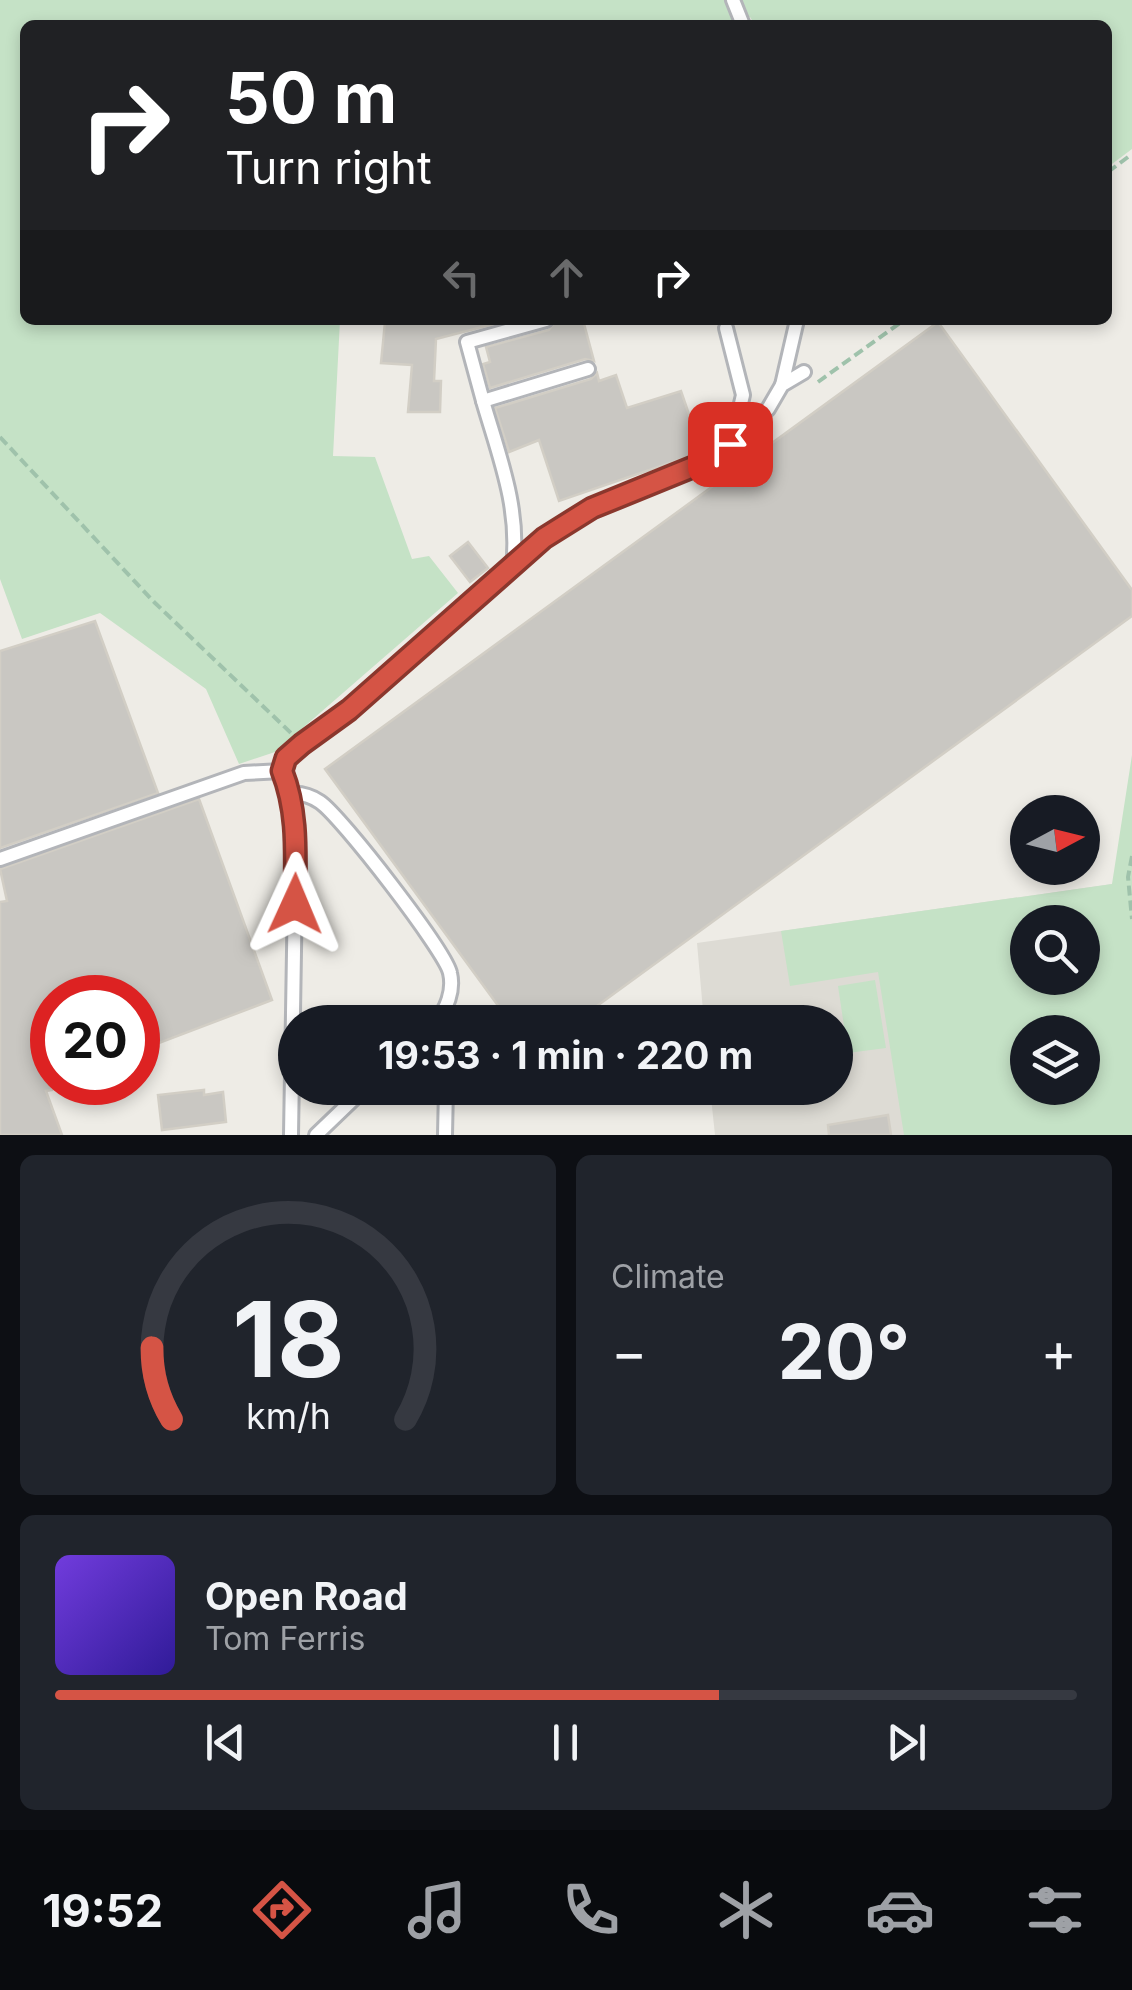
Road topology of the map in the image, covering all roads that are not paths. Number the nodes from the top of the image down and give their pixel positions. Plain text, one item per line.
1 (528, 325) edge
2 (796, 325) edge
3 (726, 328) dead end
4 (588, 369) dead end
5 (804, 372) dead end
6 (782, 386) junction
7 (483, 401) junction
8 (730, 444) junction
9 (513, 566) junction
10 (282, 771) junction
11 (291, 794) junction
12 (0, 859) edge
13 (446, 1005) edge
14 (347, 1105) edge
15 (446, 1105) edge
16 (291, 1135) edge
17 (316, 1135) edge
18 (445, 1135) edge

1 - 7 lane
2 - 6 lane
3 - 8 lane
4 - 7 lane
5 - 6 lane
6 - 8 lane
7 - 9 lane
8 - 9 lane
9 - 10 lane
10 - 11 lane
10 - 12 lane
11 - 13 lane
11 - 16 lane
14 - 17 lane
15 - 18 lane

